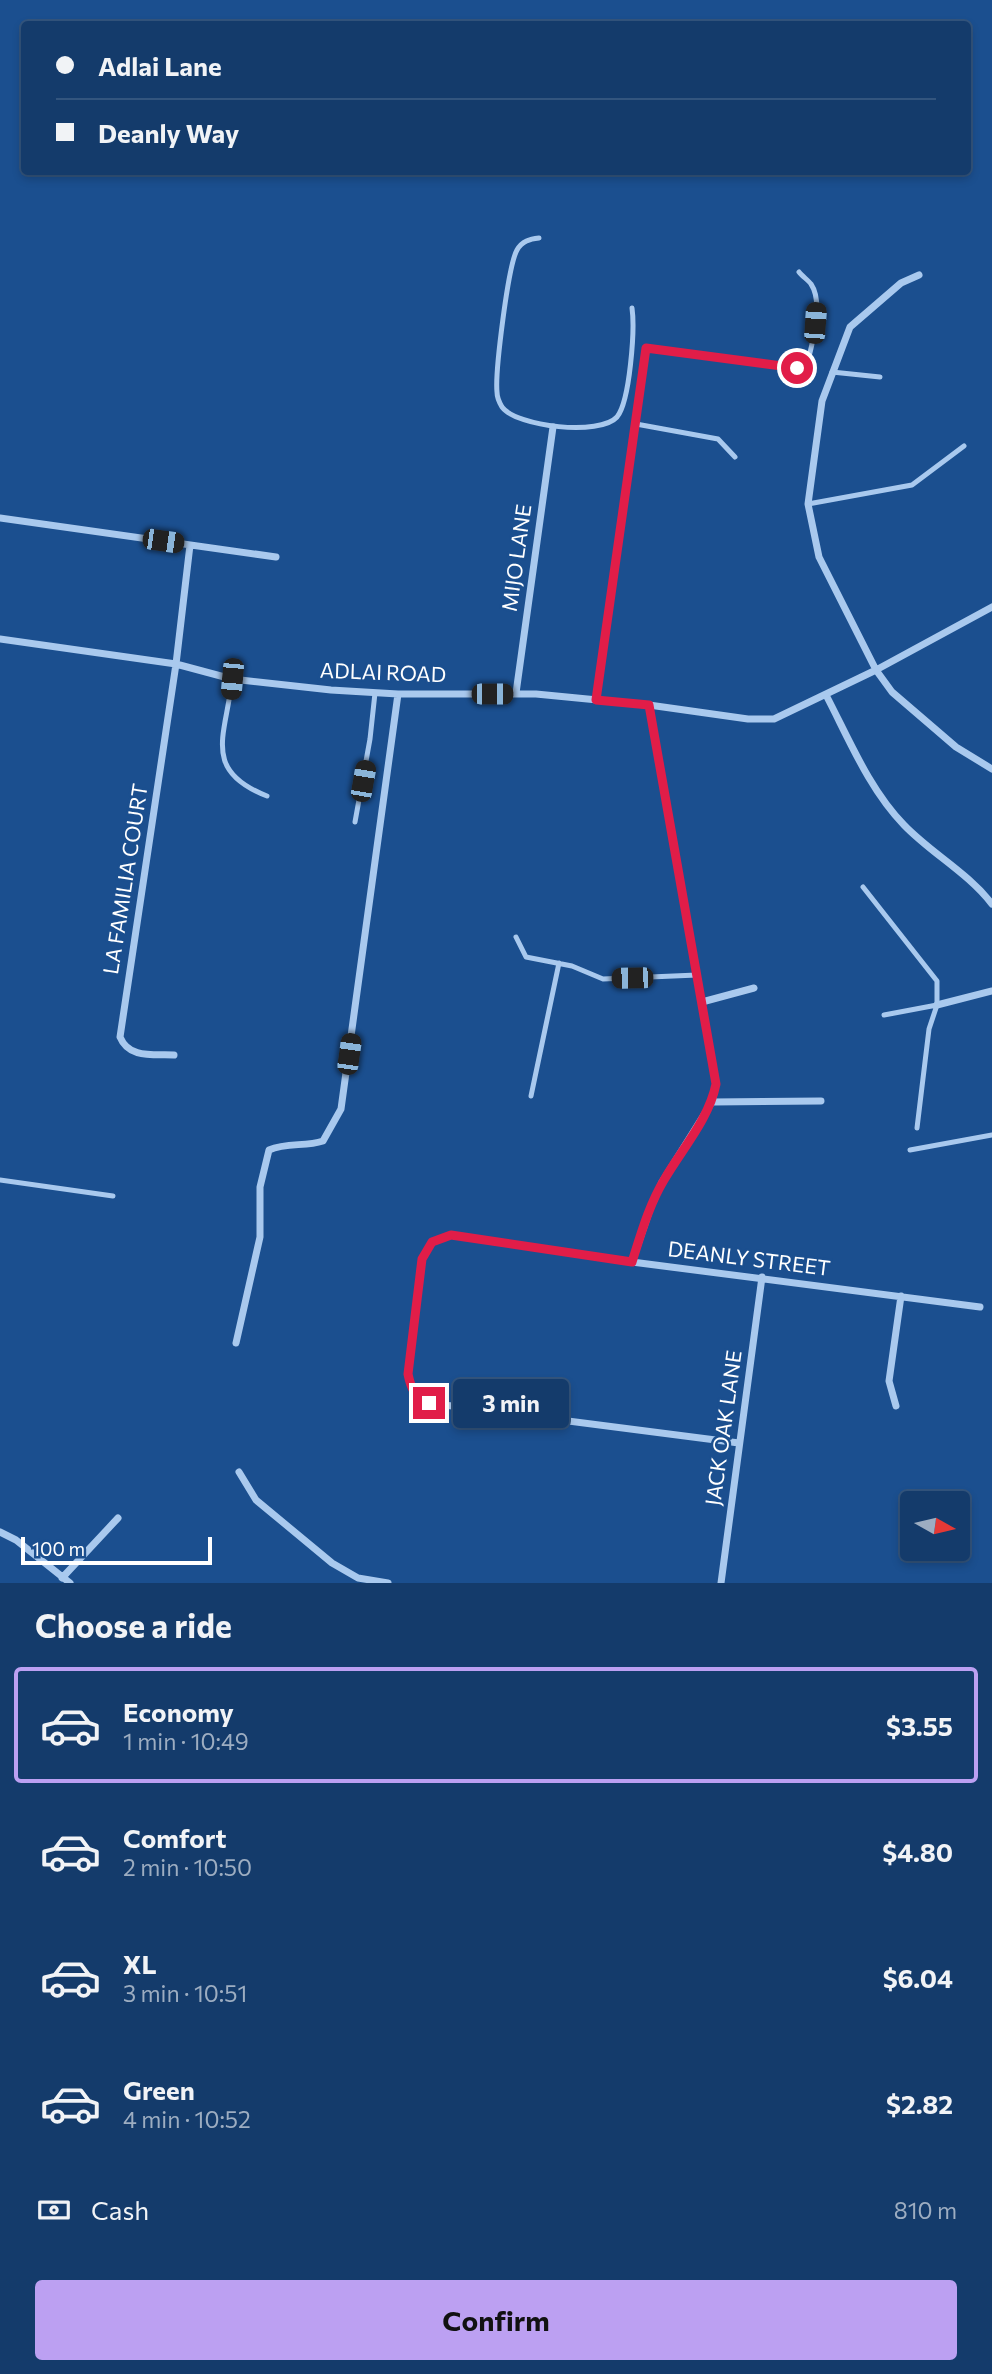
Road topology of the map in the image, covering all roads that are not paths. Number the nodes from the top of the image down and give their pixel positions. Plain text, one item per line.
1 (539, 238) dead end
2 (799, 272) dead end
3 (919, 275) dead end
4 (632, 308) dead end
5 (797, 368) joint
6 (832, 372) junction
7 (880, 377) dead end
8 (636, 424) junction
9 (553, 427) junction
10 (964, 446) dead end
11 (735, 457) dead end
12 (808, 504) junction
13 (0, 518) edge
14 (190, 545) junction
15 (276, 557) dead end
16 (992, 607) edge
17 (0, 639) edge
18 (176, 664) junction
19 (876, 670) junction
20 (232, 679) junction
21 (375, 693) junction
22 (516, 693) junction
23 (398, 694) junction
24 (826, 695) junction
25 (596, 700) junction
26 (649, 705) junction
27 (992, 769) edge
28 (267, 796) dead end
29 (355, 822) dead end
30 (863, 887) dead end
31 (992, 904) edge
32 (516, 937) dead end
33 (559, 963) junction
34 (697, 975) junction
35 (754, 988) dead end
36 (992, 992) edge
37 (702, 1002) junction
38 (937, 1005) junction
39 (884, 1015) dead end
40 (174, 1055) dead end
41 (531, 1096) dead end
42 (821, 1101) dead end
43 (712, 1102) junction
44 (917, 1128) dead end
45 (992, 1135) edge
46 (910, 1150) dead end
47 (0, 1180) edge
48 (113, 1196) dead end
49 (632, 1262) junction
50 (762, 1277) junction
51 (901, 1296) junction
52 (980, 1307) dead end
53 (236, 1343) dead end
54 (896, 1406) dead end
55 (739, 1443) junction
56 (239, 1472) dead end
57 (118, 1518) dead end
58 (0, 1532) edge
59 (62, 1578) junction
60 (357, 1581) edge
61 (70, 1583) edge
62 (388, 1583) edge
63 (721, 1583) edge

1 - 9 lane
2 - 5 lane
3 - 6 street
4 - 9 lane
5 - 8 street
6 - 7 lane
6 - 12 street
8 - 11 lane
8 - 25 street
9 - 22 street, MIJO LANE
10 - 12 lane
12 - 19 street
13 - 14 street
14 - 15 street
14 - 18 street, LA FAMILIA COURT
16 - 19 street, ADLAI ROAD
17 - 18 street, ADLAI ROAD
18 - 20 street, ADLAI ROAD
18 - 40 street, LA FAMILIA COURT
19 - 24 street, ADLAI ROAD
19 - 27 street
20 - 21 street, ADLAI ROAD
20 - 28 lane
21 - 23 street, ADLAI ROAD
21 - 29 lane
22 - 23 street, ADLAI ROAD
22 - 25 street, ADLAI ROAD
23 - 53 street
24 - 26 street, ADLAI ROAD
24 - 31 street
25 - 26 street, ADLAI ROAD
26 - 34 street
30 - 38 lane
32 - 33 lane
33 - 34 lane
33 - 41 lane
34 - 37 street
35 - 37 street
36 - 38 street
37 - 43 street
38 - 39 lane
38 - 44 lane
42 - 43 street
43 - 49 street
45 - 46 lane
47 - 48 lane
49 - 50 street, DEANLY STREET
49 - 55 street, DEANLY STREET
50 - 51 street, DEANLY STREET
50 - 55 street, JACK OAK LANE
51 - 52 street, DEANLY STREET
51 - 54 street
55 - 63 street, JACK OAK LANE
56 - 60 street
57 - 59 street
58 - 59 street
59 - 61 street
60 - 62 street

